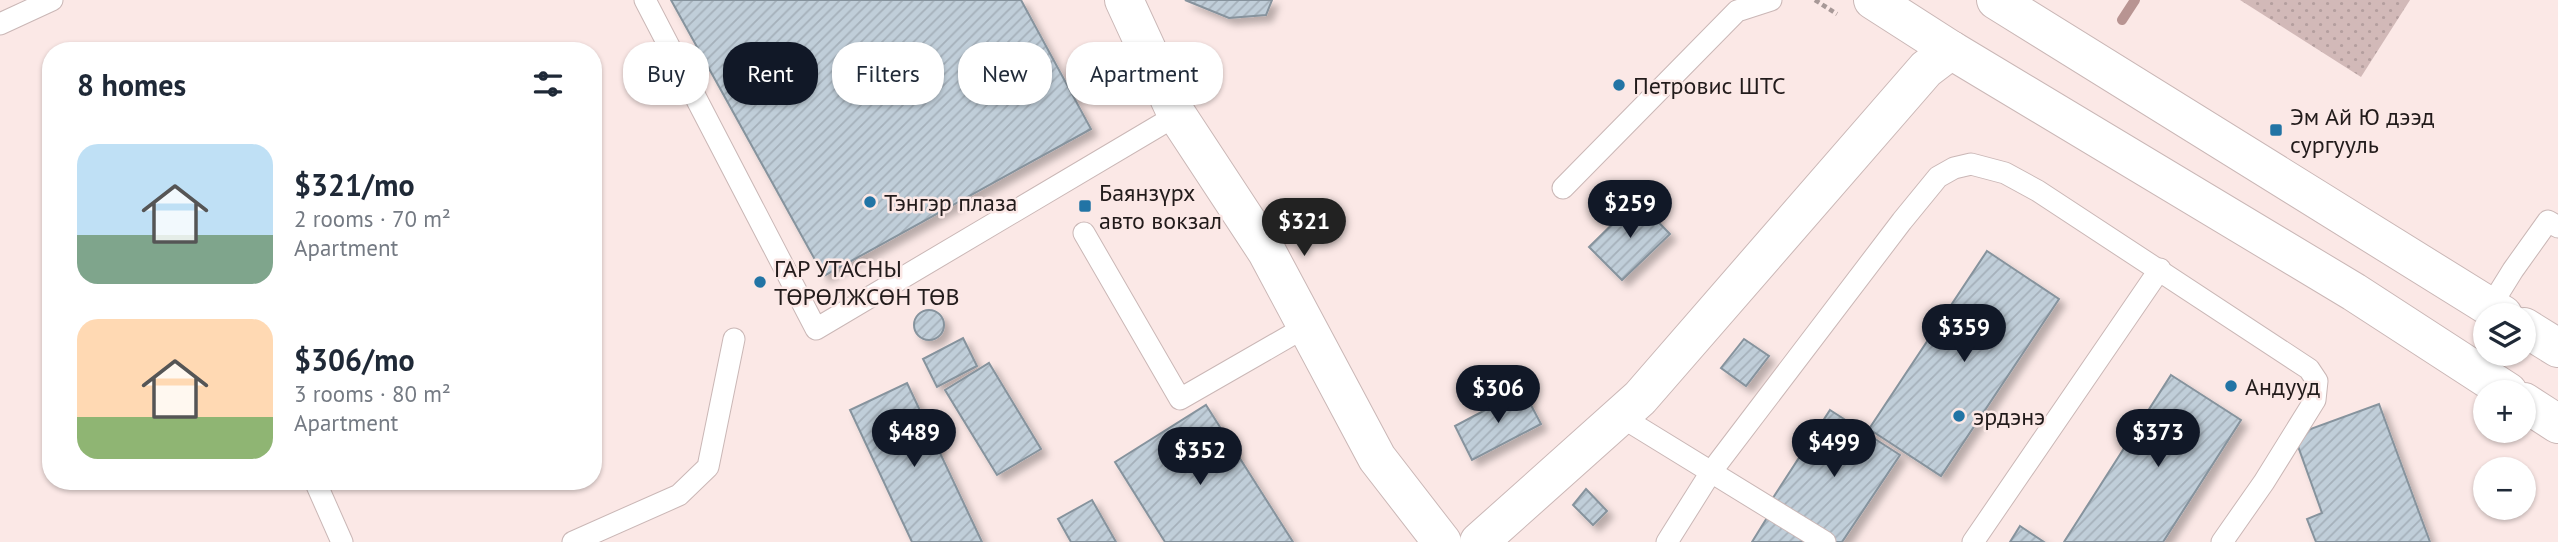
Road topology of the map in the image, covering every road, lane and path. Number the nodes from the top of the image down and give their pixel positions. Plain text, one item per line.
1 (52, 0) edge
2 (645, 0) edge
3 (1124, 0) edge
4 (1771, 0) edge
5 (1873, 0) edge
6 (1996, 0) edge
7 (1738, 6) edge
8 (0, 24) edge
9 (1951, 50) junction
10 (1177, 115) junction
11 (1563, 188) dead end
12 (2558, 227) edge
13 (1084, 233) dead end
14 (2160, 269) junction
15 (2484, 303) edge
16 (2500, 303) edge
17 (1307, 326) junction
18 (2536, 334) edge
19 (734, 339) dead end
20 (2558, 348) edge
21 (2490, 380) edge
22 (2536, 410) edge
23 (1620, 416) junction
24 (2558, 424) edge
25 (1711, 472) junction
26 (319, 490) edge
27 (1489, 538) edge
28 (342, 542) edge
29 (573, 542) edge
30 (1442, 542) edge
31 (1667, 542) edge
32 (1825, 542) edge
33 (1973, 542) edge
34 (2222, 542) edge

1 - 8 lane
2 - 10 lane
3 - 10 main road
4 - 7 lane
5 - 9 main road
6 - 15 main road
7 - 11 lane
9 - 21 main road
9 - 23 main road
10 - 17 main road
12 - 16 lane
13 - 17 lane
14 - 25 lane
14 - 33 lane
14 - 34 lane
17 - 30 main road
18 - 20 main road
19 - 29 lane
22 - 24 main road
23 - 25 lane
23 - 27 main road
25 - 31 lane
25 - 32 lane
26 - 28 lane

